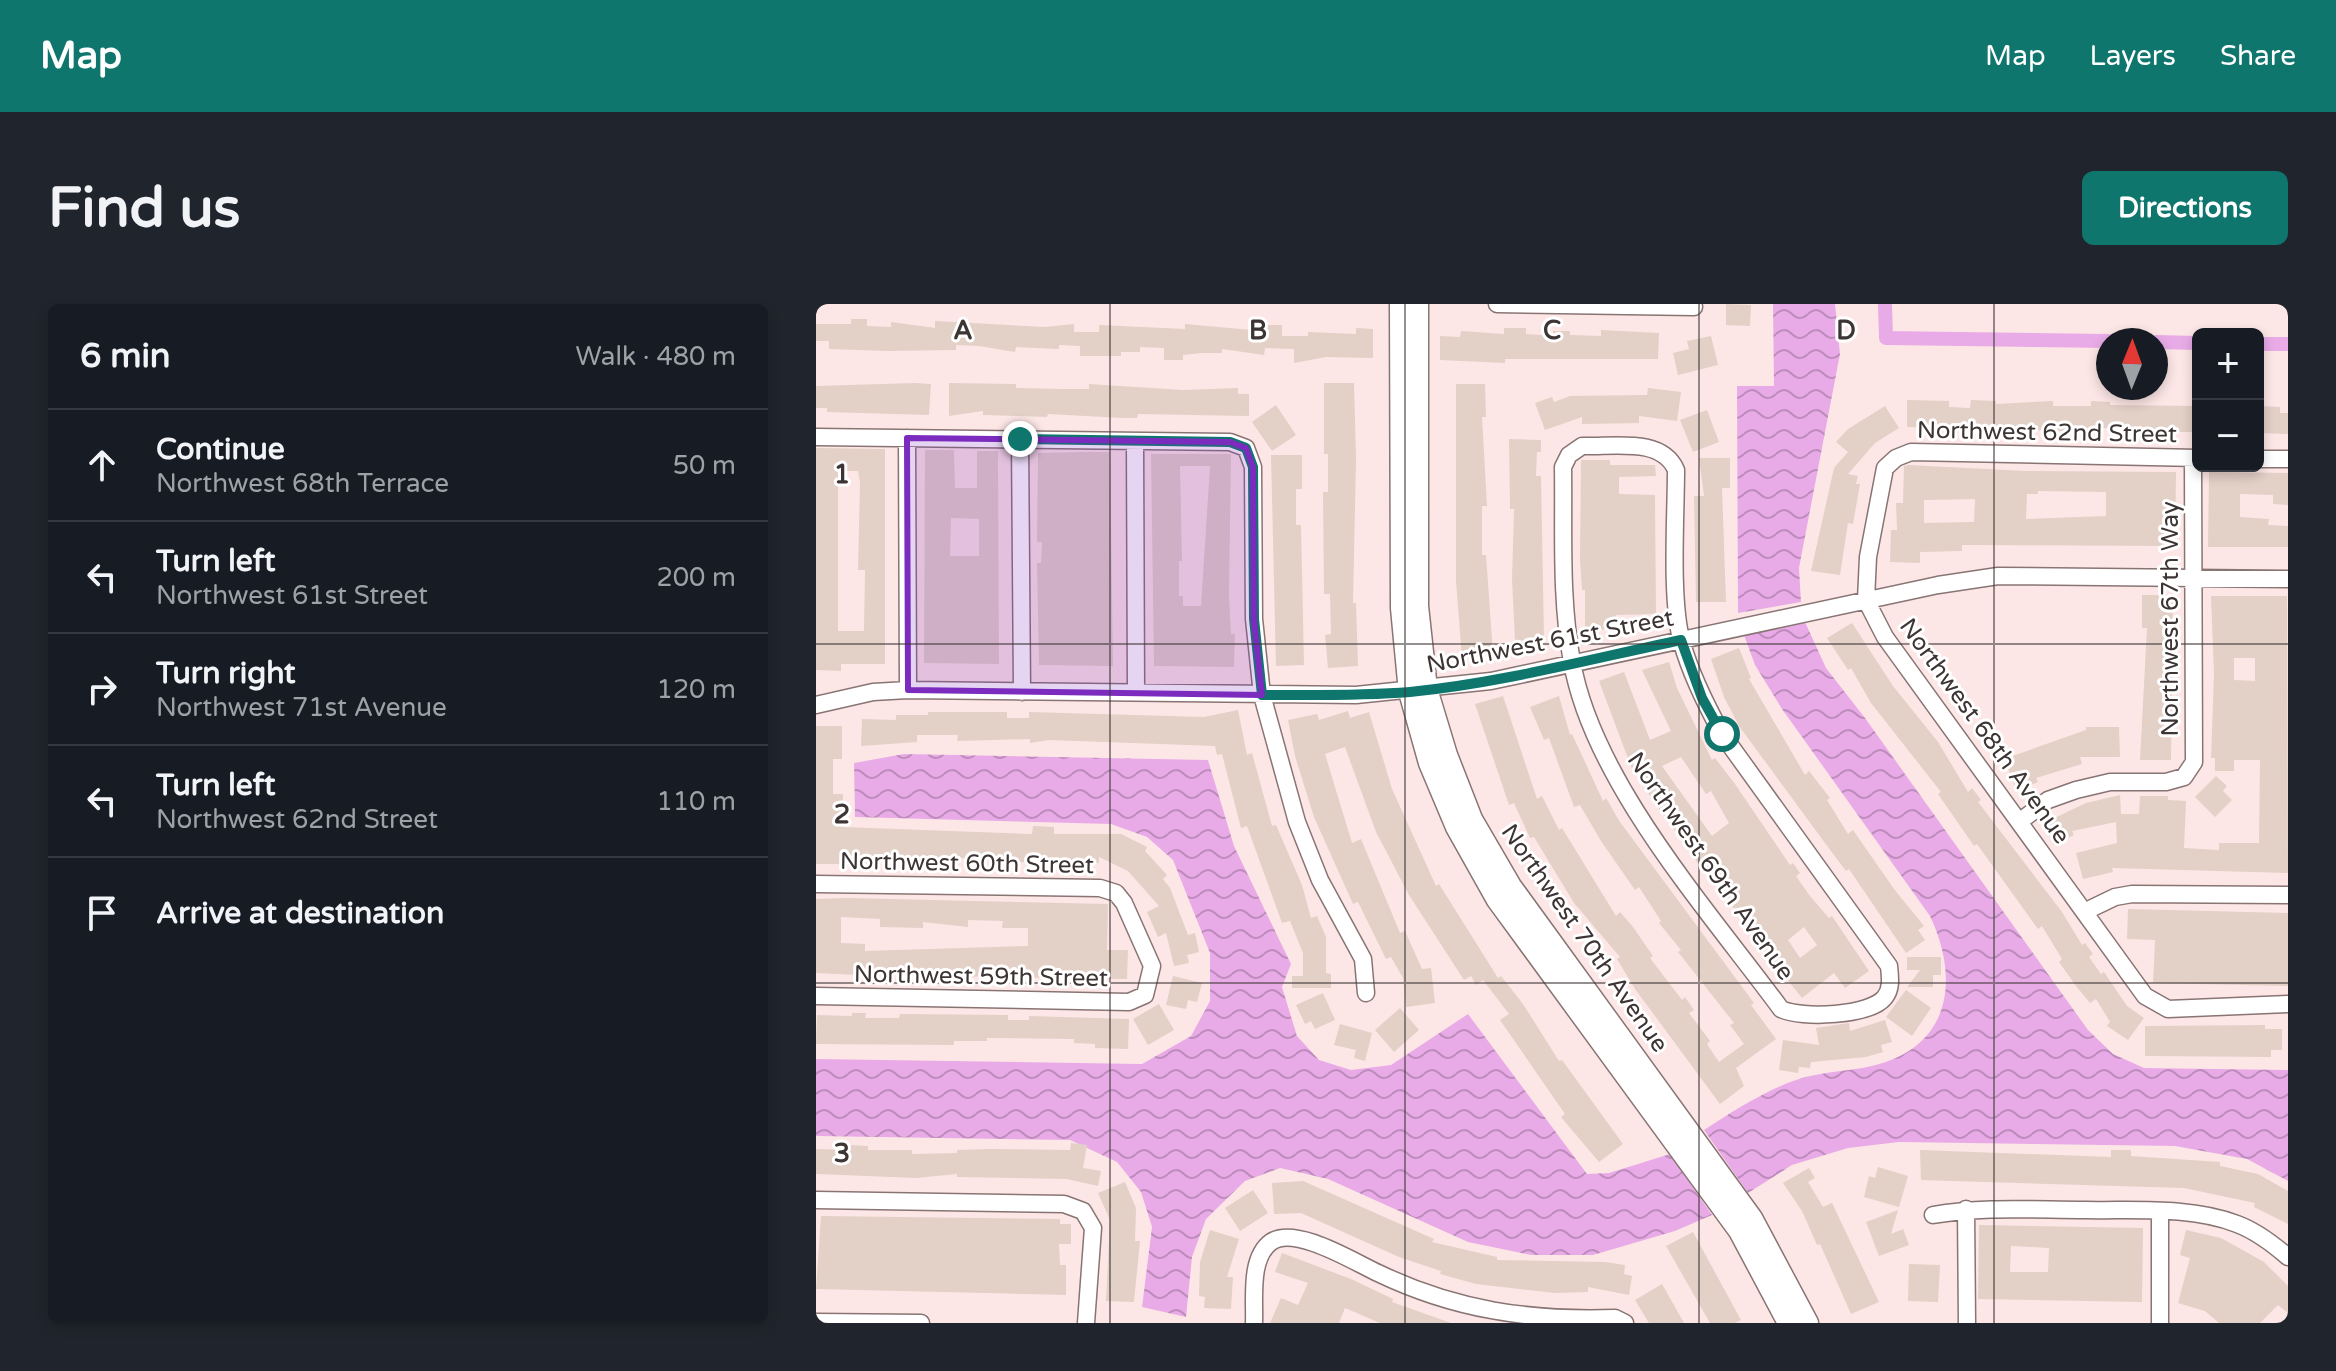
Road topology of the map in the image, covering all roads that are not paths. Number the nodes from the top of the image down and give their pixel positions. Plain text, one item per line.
1 (1400, 304) edge
2 (1418, 304) edge
3 (1497, 304) edge
4 (1694, 307) dead end
5 (816, 437) edge
6 (907, 438) junction
7 (1020, 439) junction
8 (1135, 441) junction
9 (1896, 458) joint
10 (2192, 458) edge
11 (2264, 459) edge
12 (2288, 459) edge
13 (2196, 472) edge
14 (2192, 577) junction
15 (2288, 579) edge
16 (1866, 600) junction
17 (1681, 640) junction
18 (1572, 663) junction
19 (908, 690) junction
20 (1418, 690) junction
21 (1022, 692) junction
22 (1136, 692) junction
23 (1262, 695) junction
24 (816, 705) edge
25 (2019, 822) junction
26 (816, 884) edge
27 (2288, 895) edge
28 (2086, 911) junction
29 (1366, 993) dead end
30 (1145, 995) joint
31 (816, 996) edge
32 (2288, 1004) edge
33 (816, 1200) edge
34 (1966, 1209) junction
35 (2160, 1211) junction
36 (1933, 1215) dead end
37 (2288, 1257) edge
38 (1620, 1320) edge
39 (816, 1322) edge
40 (921, 1323) edge
41 (1086, 1323) edge
42 (1254, 1323) edge
43 (1788, 1323) edge
44 (1808, 1323) edge
45 (1967, 1323) edge
46 (2160, 1323) edge

1 - 20 street, Northwest 70th Avenue
2 - 20 street, Northwest 70th Avenue
3 - 4 street
5 - 6 street
6 - 7 street
6 - 19 street
7 - 8 street
7 - 21 street
8 - 22 street
8 - 23 street
9 - 10 street, Northwest 62nd Street
9 - 16 street, Northwest 68th Avenue
11 - 12 street
13 - 14 street, Northwest 67th Way
14 - 15 street, Northwest 61st Street
14 - 16 street, Northwest 61st Street
14 - 25 street, Northwest 67th Way
16 - 17 street, Northwest 61st Street
16 - 25 street, Northwest 68th Avenue
17 - 18 street, Northwest 61st Street
17 - 18 street, Northwest 69th Avenue
17 - 18 street, Northwest 69th Avenue
18 - 20 street, Northwest 61st Street
19 - 21 street, Northwest 61st Street
19 - 24 street, Northwest 61st Street
20 - 23 street, Northwest 61st Street
20 - 43 street, Northwest 70th Avenue
20 - 44 street, Northwest 70th Avenue
21 - 22 street, Northwest 61st Street
22 - 23 street, Northwest 61st Street
23 - 29 street
25 - 28 street, Northwest 68th Avenue
26 - 30 street, Northwest 60th Street
27 - 28 street
28 - 32 street, Northwest 68th Avenue
30 - 31 street, Northwest 59th Street
33 - 41 street
34 - 35 street
34 - 36 street
34 - 45 street
35 - 37 street
35 - 46 street
38 - 42 street
39 - 40 street

